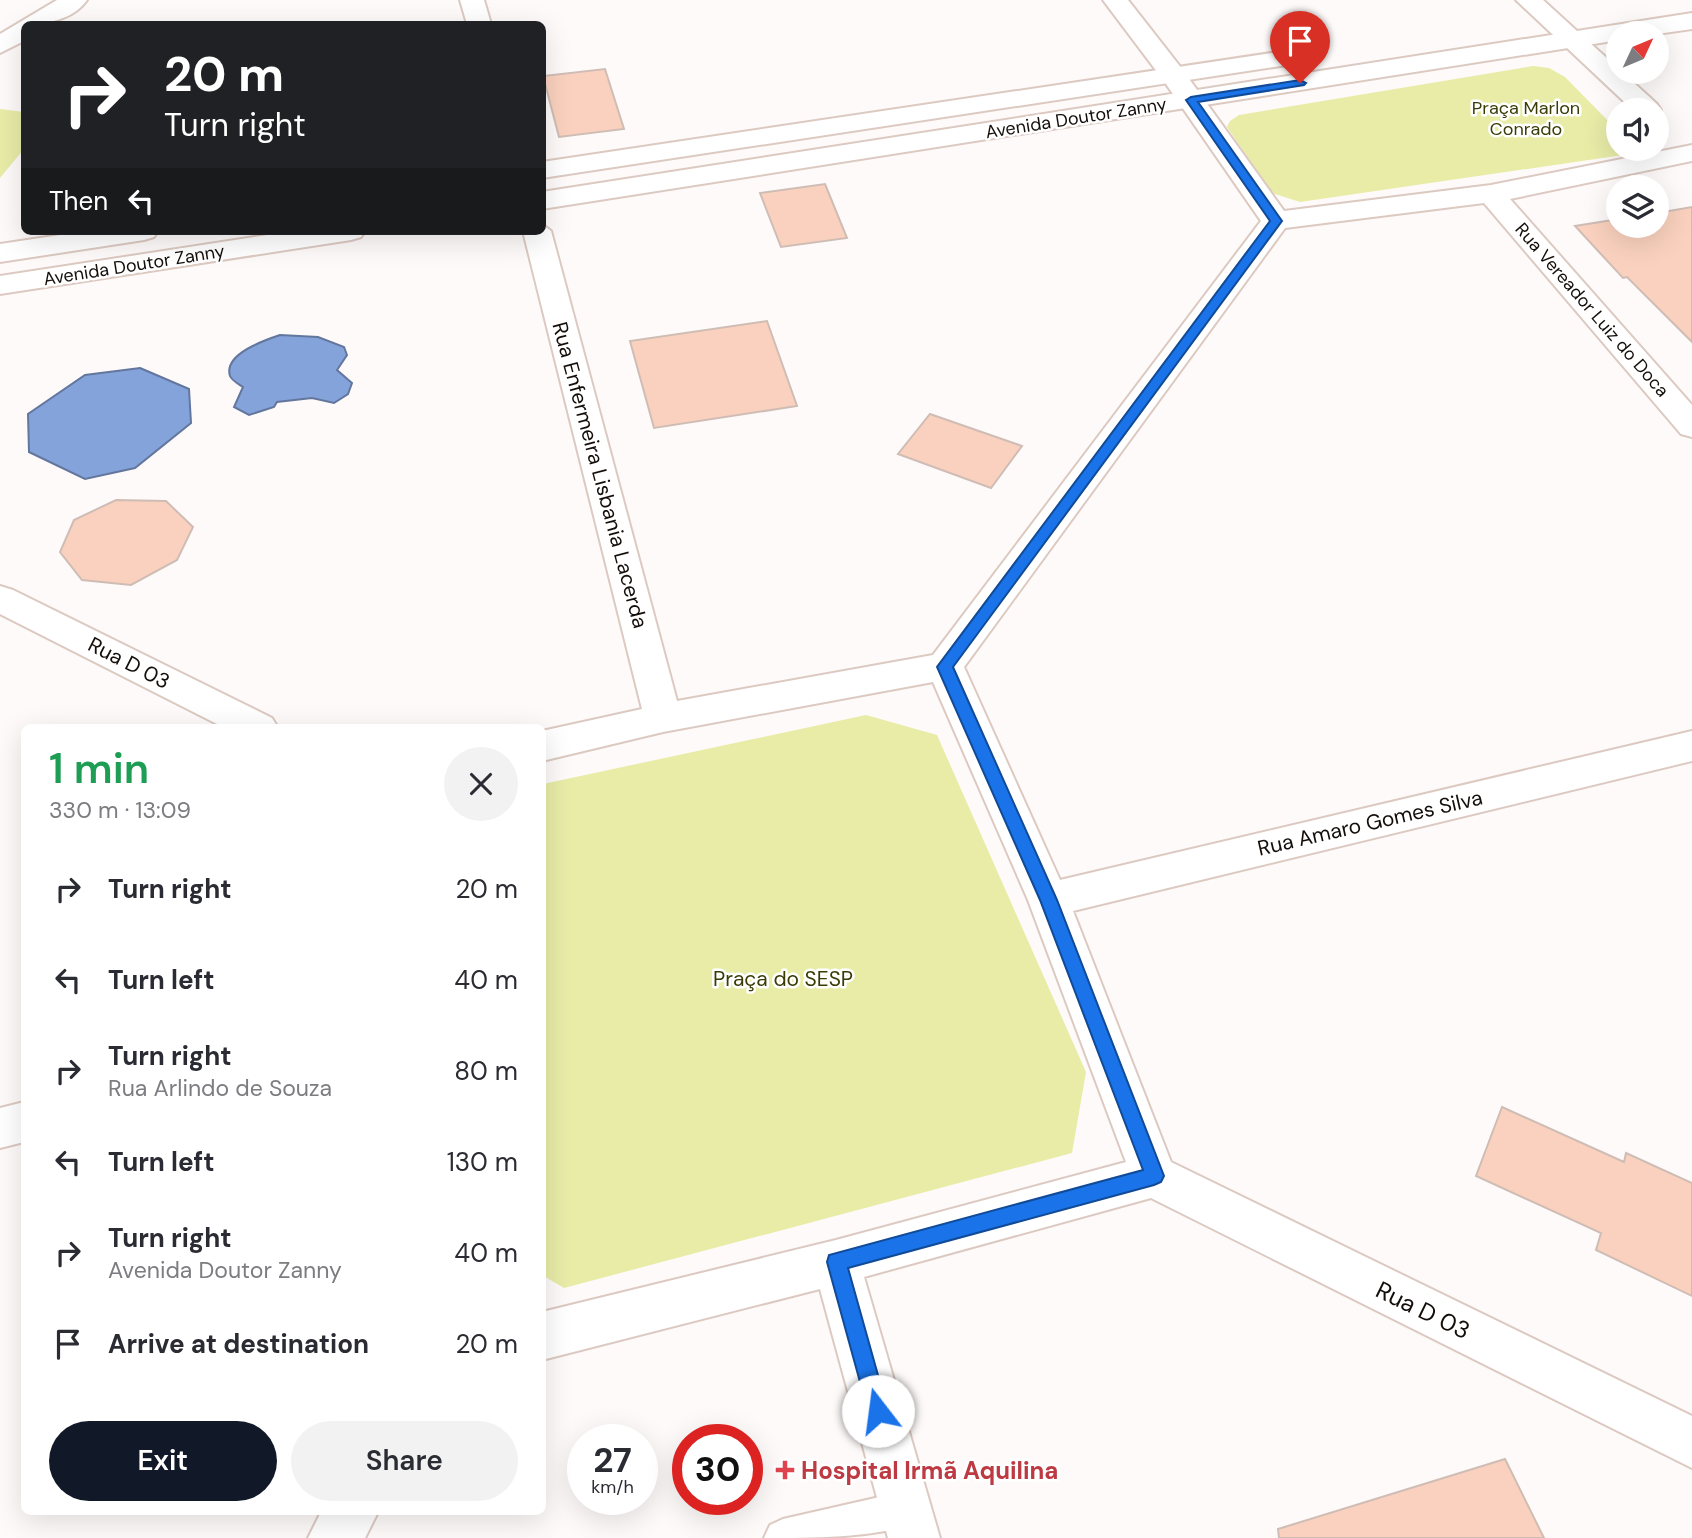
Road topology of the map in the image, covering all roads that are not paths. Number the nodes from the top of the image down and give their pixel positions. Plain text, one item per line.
1 (75, 0) edge
2 (472, 0) edge
3 (1115, 0) edge
4 (1528, 0) edge
5 (1681, 0) edge
6 (39, 21) edge
7 (478, 21) edge
8 (1551, 21) junction
9 (1692, 21) edge
10 (21, 32) edge
11 (1572, 39) junction
12 (0, 45) edge
13 (1349, 50) dead end
14 (1322, 53) dead end
15 (1173, 75) junction
16 (1634, 98) edge
17 (1191, 100) junction
18 (1669, 131) edge
19 (1692, 153) edge
20 (546, 169) edge
21 (1491, 194) junction
22 (546, 200) edge
23 (1276, 221) junction
24 (118, 235) edge
25 (325, 235) edge
26 (538, 235) edge
27 (0, 253) edge
28 (0, 285) edge
29 (1692, 426) edge
30 (0, 598) edge
31 (945, 667) junction
32 (663, 718) junction
33 (250, 724) edge
34 (546, 745) edge
35 (1692, 746) edge
36 (1048, 900) junction
37 (21, 1123) edge
38 (0, 1128) edge
39 (1154, 1176) junction
40 (836, 1262) junction
41 (546, 1335) edge
42 (1692, 1443) edge
43 (350, 1515) edge
44 (910, 1524) edge
45 (334, 1538) edge
46 (783, 1538) edge

1 - 6 street
2 - 7 street
3 - 15 street
4 - 8 street
5 - 8 street
8 - 11 street
8 - 13 street
9 - 11 street, Avenida Doutor Zanny
10 - 12 street
11 - 16 street
11 - 17 street, Avenida Doutor Zanny
14 - 15 street, Avenida Doutor Zanny
15 - 17 street
15 - 20 street, Avenida Doutor Zanny
17 - 22 street, Avenida Doutor Zanny
17 - 23 street
18 - 19 street
19 - 21 street
21 - 23 street
21 - 29 street, Rua Vereador Luiz do Doca
23 - 31 street
24 - 27 street, Avenida Doutor Zanny
25 - 28 street, Avenida Doutor Zanny
26 - 32 street, Rua Enfermeira Lisbania Lacerda
30 - 33 street, Rua D 03
31 - 32 street
31 - 36 street
32 - 34 street
35 - 36 street, Rua Amaro Gomes Silva
36 - 39 street
37 - 38 street
39 - 40 street
39 - 42 street, Rua D 03
40 - 41 street
40 - 44 street
43 - 45 street
44 - 46 lane

